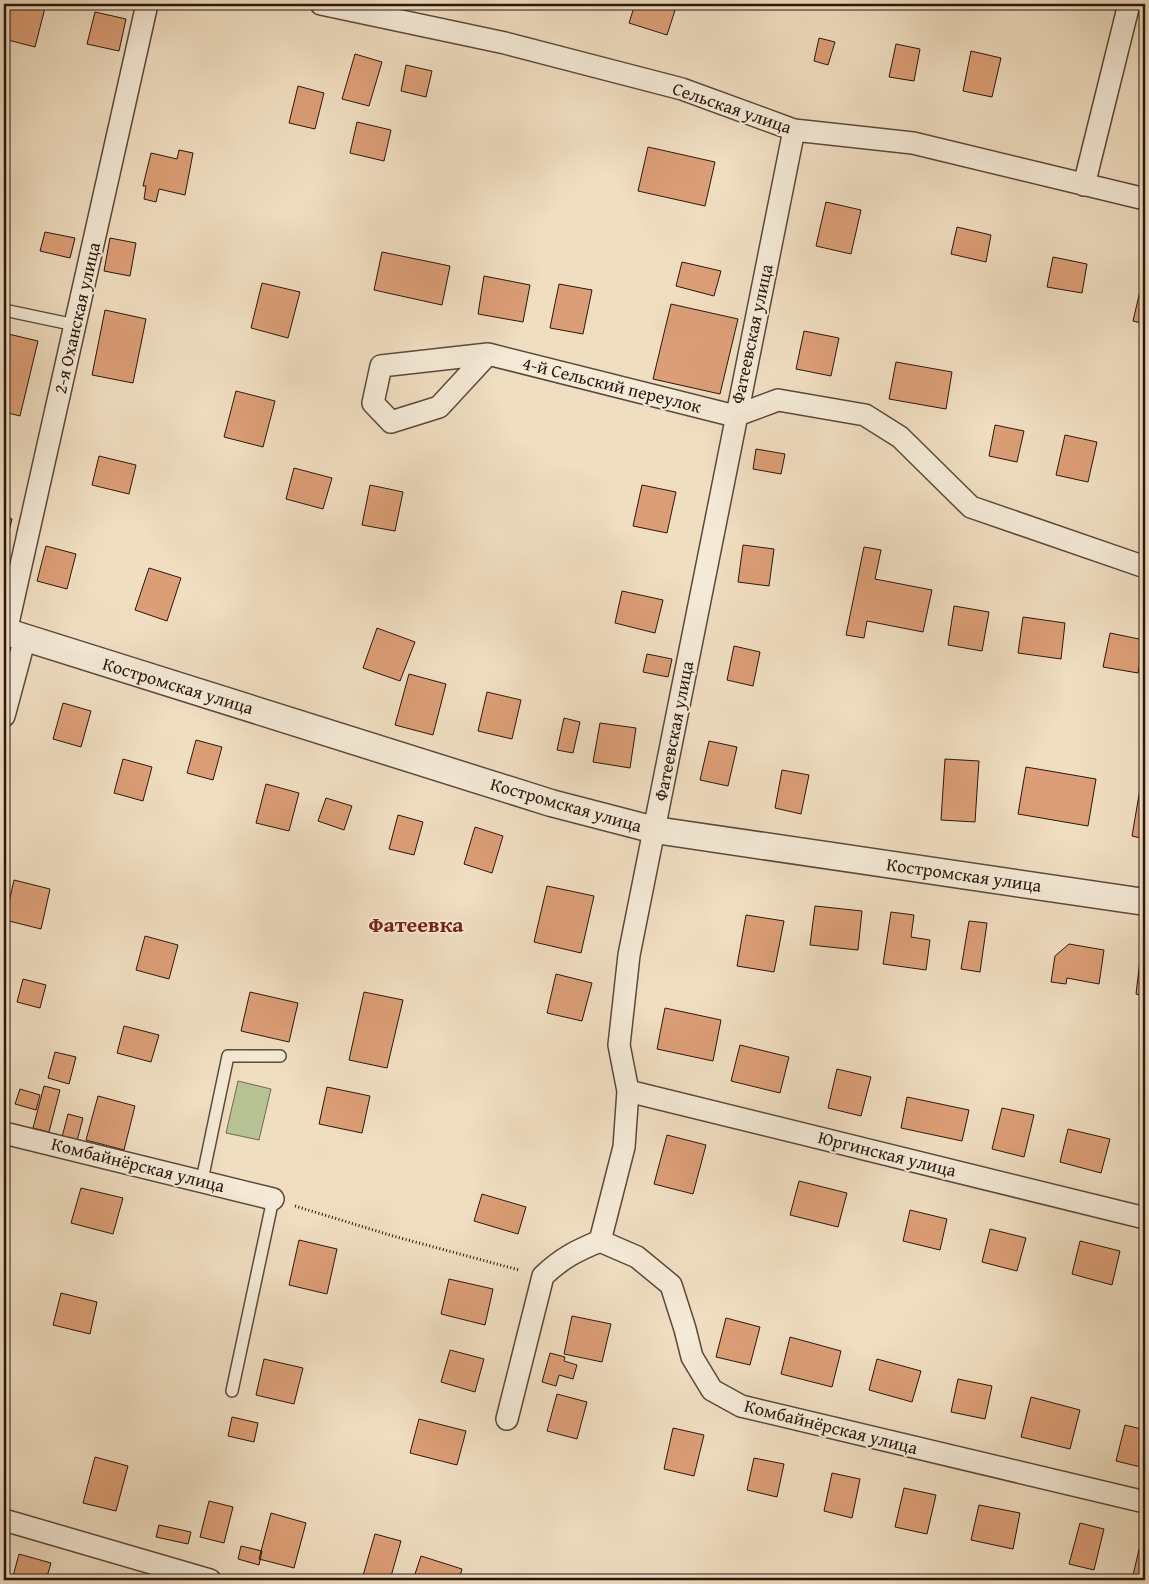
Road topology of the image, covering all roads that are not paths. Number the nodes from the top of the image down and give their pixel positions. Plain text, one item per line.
1 (147, 4) edge
2 (322, 4) edge
3 (1129, 4) edge
4 (794, 130) junction
5 (1084, 185) junction
6 (1145, 199) edge
7 (4, 310) edge
8 (75, 325) junction
9 (488, 354) junction
10 (735, 416) junction
11 (1145, 567) edge
12 (12, 634) edge
13 (4, 716) edge
14 (655, 830) junction
15 (1145, 902) edge
16 (280, 1056) dead end
17 (628, 1091) junction
18 (4, 1133) edge
19 (202, 1180) junction
20 (273, 1199) joint
21 (1145, 1218) edge
22 (600, 1241) junction
23 (232, 1391) dead end
24 (507, 1419) dead end
25 (1145, 1502) edge
26 (4, 1520) edge
27 (210, 1580) edge

1 - 8 street, 2-я Оханская улица
2 - 4 street, Сельская улица
3 - 5 street
4 - 5 street, Сельская улица
4 - 10 street, Фатеевская улица
5 - 6 street, Сельская улица
7 - 8 lane
8 - 12 street, 2-я Оханская улица
9 - 9 street, 4-й Сельский переулок
9 - 10 street, 4-й Сельский переулок
10 - 11 street
10 - 14 street, Фатеевская улица
12 - 13 street, 2-я Оханская улица
12 - 14 street, Костромская улица
14 - 15 street, Костромская улица
14 - 17 street, Фатеевская улица
16 - 19 lane
17 - 21 street, Юргинская улица
17 - 22 street, Фатеевская улица
18 - 19 street, Комбайнёрская улица
19 - 20 street, Комбайнёрская улица
20 - 23 lane
22 - 24 street
22 - 25 street, Комбайнёрская улица
26 - 27 street

